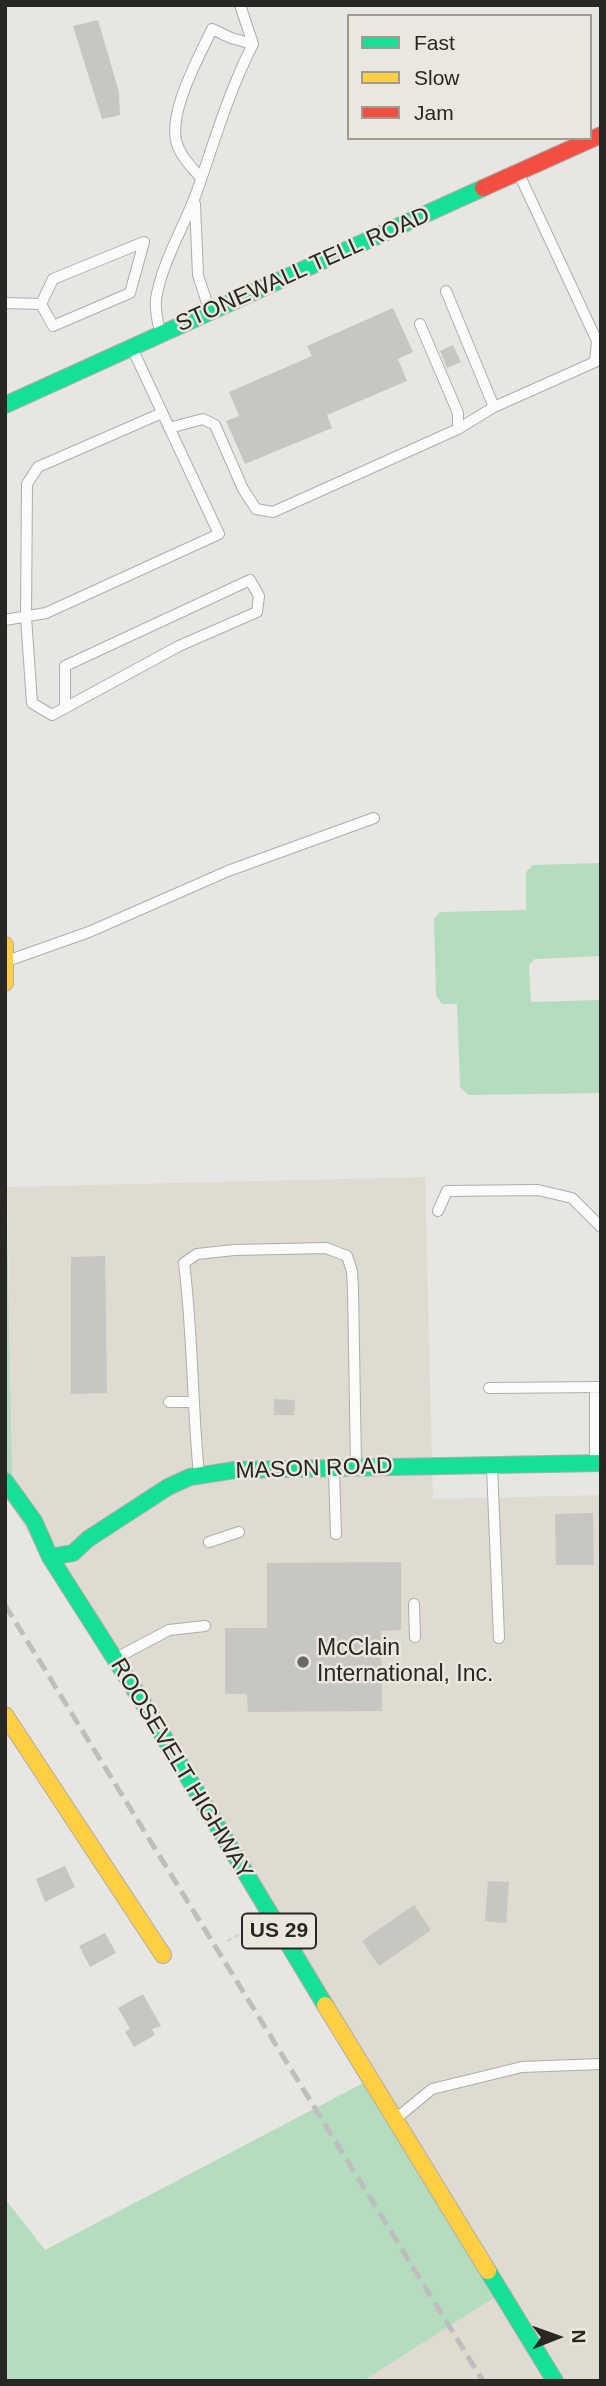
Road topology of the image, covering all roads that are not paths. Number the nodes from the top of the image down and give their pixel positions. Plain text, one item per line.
1 (240, 5) edge
2 (253, 44) junction
3 (590, 140) edge
4 (519, 173) junction
5 (201, 178) junction
6 (195, 196) junction
7 (446, 291) dead end
8 (5, 303) edge
9 (41, 304) junction
10 (210, 312) junction
11 (420, 324) dead end
12 (160, 335) junction
13 (132, 348) junction
14 (5, 405) edge
15 (494, 407) junction
16 (162, 413) junction
17 (169, 428) junction
18 (458, 429) junction
19 (26, 617) junction
20 (5, 620) edge
21 (65, 708) junction
22 (374, 818) dead end
23 (6, 953) edge
24 (5, 983) edge
25 (438, 1211) dead end
26 (601, 1227) edge
27 (598, 1387) edge
28 (489, 1388) dead end
29 (169, 1402) dead end
30 (193, 1402) junction
31 (598, 1463) edge
32 (492, 1465) junction
33 (334, 1467) junction
34 (356, 1467) junction
35 (199, 1475) junction
36 (5, 1481) edge
37 (239, 1532) dead end
38 (335, 1534) dead end
39 (209, 1542) dead end
40 (50, 1557) junction
41 (414, 1604) dead end
42 (205, 1626) dead end
43 (415, 1637) dead end
44 (499, 1638) dead end
45 (115, 1659) junction
46 (5, 1715) edge
47 (163, 1955) dead end
48 (601, 2064) edge
49 (395, 2119) junction
50 (555, 2381) edge

1 - 2 lane
2 - 5 lane
2 - 5 lane
3 - 4 street, STONEWALL TELL ROAD
4 - 10 street, STONEWALL TELL ROAD
4 - 15 lane
5 - 6 lane
6 - 10 lane
6 - 12 lane
7 - 15 lane
8 - 9 lane
9 - 9 lane
10 - 12 street, STONEWALL TELL ROAD
11 - 18 lane
12 - 13 street, STONEWALL TELL ROAD
13 - 14 street, STONEWALL TELL ROAD
13 - 16 lane
15 - 18 lane
16 - 17 lane
16 - 19 lane
17 - 18 lane
17 - 19 lane
19 - 20 lane
19 - 21 lane
21 - 21 lane
22 - 23 lane
23 - 24 street
25 - 26 lane
27 - 28 lane
27 - 31 lane
29 - 30 lane
30 - 34 lane
30 - 35 lane
31 - 32 street, MASON ROAD
32 - 34 street, MASON ROAD
32 - 44 lane
33 - 34 street, MASON ROAD
33 - 35 street, MASON ROAD
33 - 38 lane
35 - 40 street, MASON ROAD
36 - 40 street, ROOSEVELT HIGHWAY / US 29
37 - 39 lane
40 - 45 street, ROOSEVELT HIGHWAY / US 29
41 - 43 lane
42 - 45 lane
45 - 49 street, ROOSEVELT HIGHWAY / US 29
46 - 47 street
48 - 49 lane
49 - 50 street, ROOSEVELT HIGHWAY / US 29

